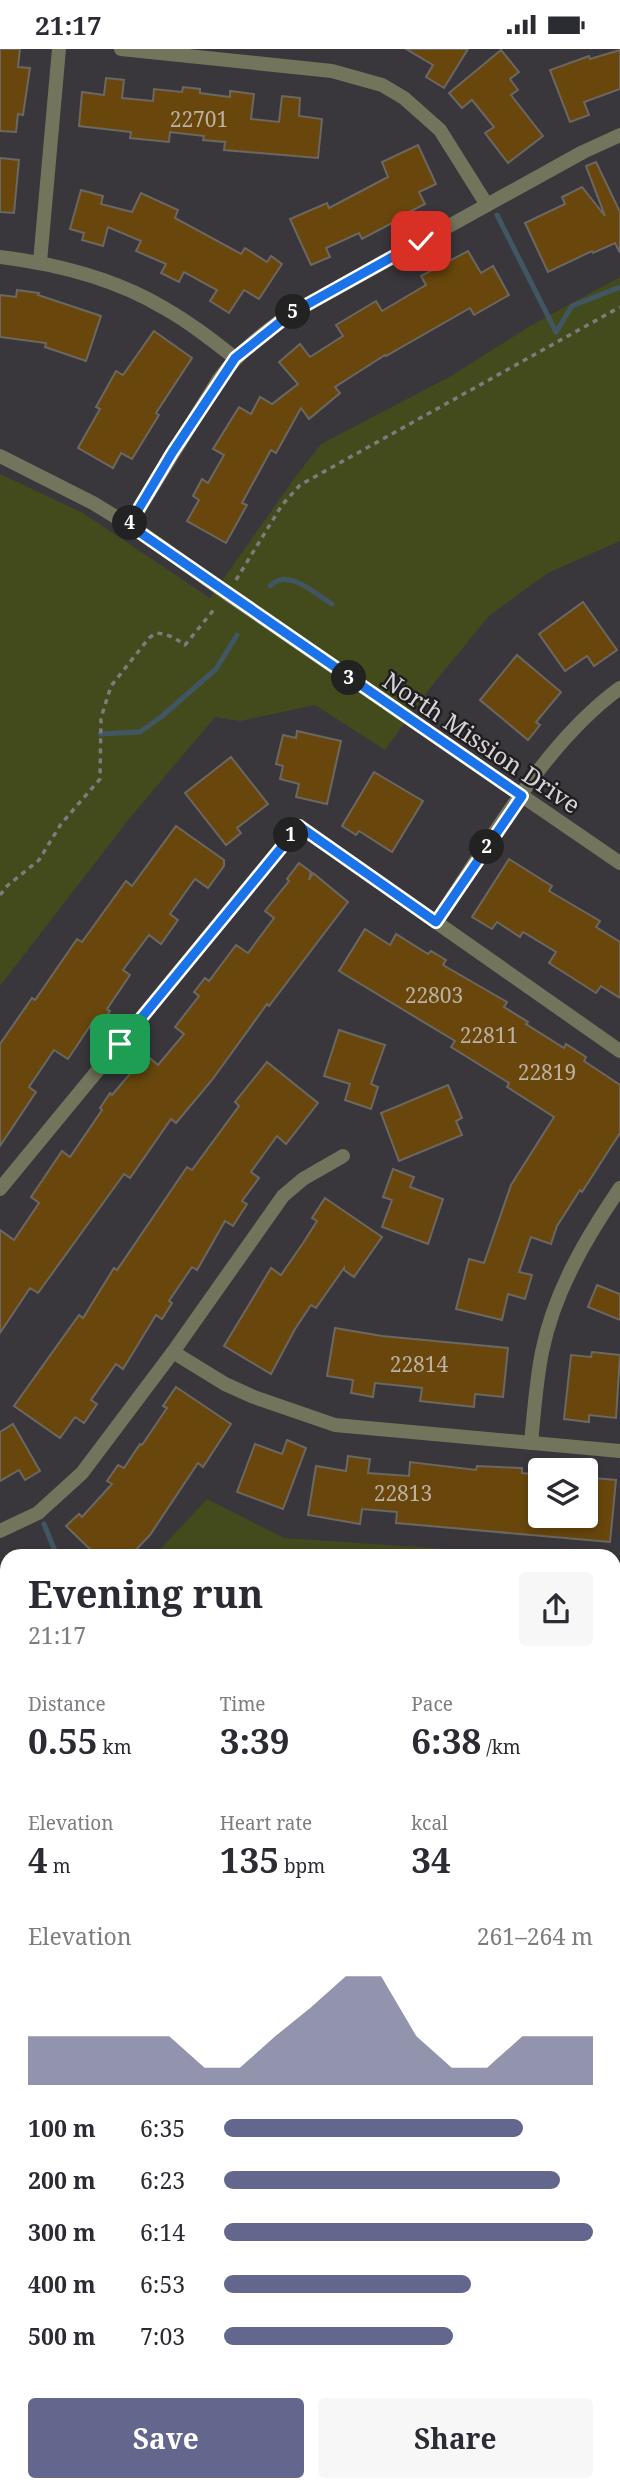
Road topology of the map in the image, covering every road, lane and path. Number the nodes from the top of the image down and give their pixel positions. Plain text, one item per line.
1 (59, 49) edge
2 (121, 49) edge
3 (620, 135) edge
4 (487, 205) junction
5 (0, 257) edge
6 (40, 262) junction
7 (620, 307) edge
8 (235, 358) junction
9 (0, 456) edge
10 (129, 525) junction
11 (236, 580) dead end
12 (216, 607) dead end
13 (620, 688) edge
14 (522, 796) junction
15 (620, 863) edge
16 (0, 895) edge
17 (436, 922) junction
18 (620, 1051) edge
19 (343, 1156) dead end
20 (620, 1188) edge
21 (0, 1189) edge
22 (173, 1352) junction
23 (531, 1443) junction
24 (620, 1451) edge
25 (0, 1531) edge

1 - 6 street
2 - 4 street
3 - 4 street
4 - 8 street
5 - 6 street
6 - 8 street
7 - 11 path
8 - 10 street
9 - 10 street, North Mission Drive
10 - 14 street, North Mission Drive
12 - 16 path
13 - 14 street
14 - 15 street, North Mission Drive
14 - 17 street
17 - 18 street
17 - 21 street
19 - 22 street
20 - 23 street
22 - 23 street
22 - 25 street
23 - 24 street

